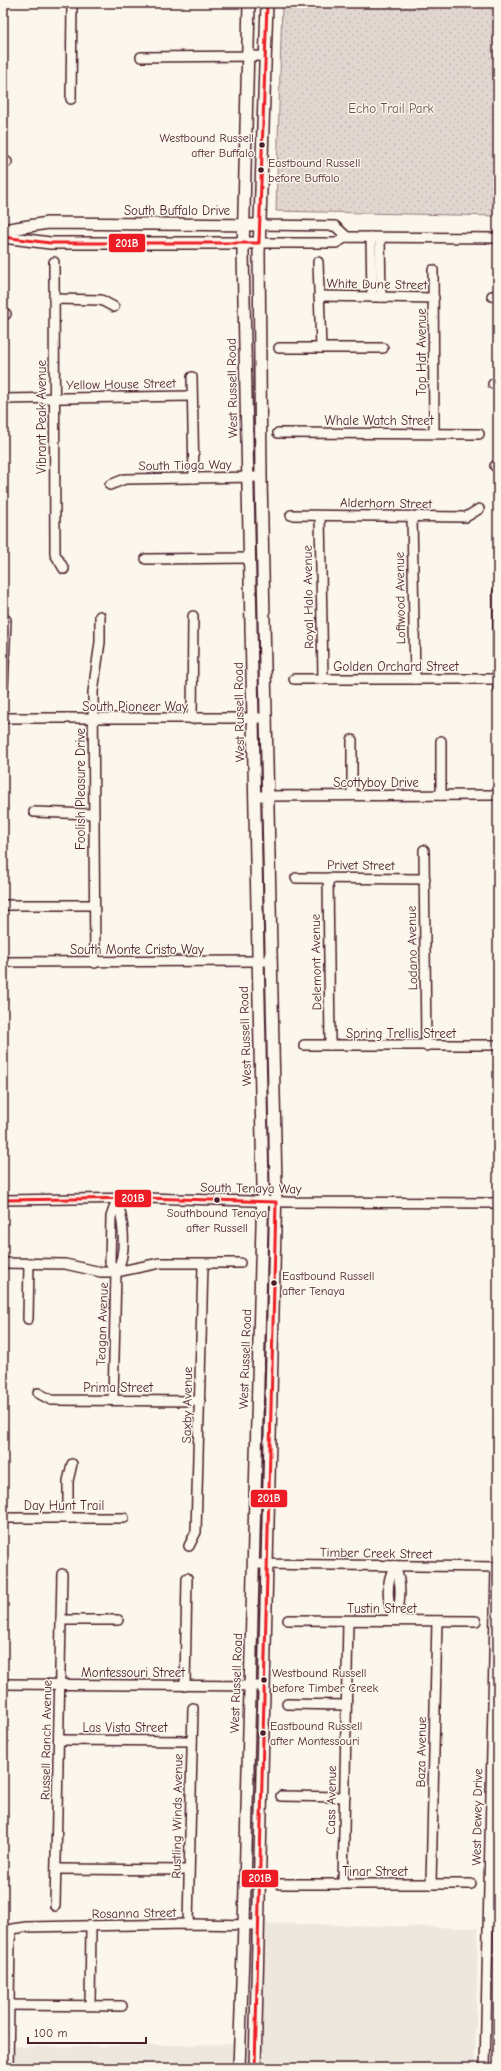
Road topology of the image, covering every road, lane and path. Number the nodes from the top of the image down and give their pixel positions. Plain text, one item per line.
1 (72, 3) edge
2 (249, 3) edge
3 (267, 3) edge
4 (248, 56) junction
5 (265, 56) junction
6 (141, 57) dead end
7 (71, 99) dead end
8 (243, 225) junction
9 (260, 225) junction
10 (3, 230) edge
11 (3, 237) edge
12 (347, 237) junction
13 (376, 238) junction
14 (498, 238) edge
15 (259, 243) junction
16 (243, 244) junction
17 (54, 262) dead end
18 (318, 262) dead end
19 (434, 270) dead end
20 (319, 296) junction
21 (376, 297) junction
22 (434, 298) junction
23 (54, 299) junction
24 (114, 307) dead end
25 (279, 348) dead end
26 (322, 348) junction
27 (382, 348) dead end
28 (192, 377) dead end
29 (192, 396) junction
30 (54, 398) junction
31 (3, 399) edge
32 (278, 433) dead end
33 (434, 434) junction
34 (479, 434) dead end
35 (248, 477) junction
36 (261, 477) junction
37 (194, 478) junction
38 (110, 485) dead end
39 (479, 509) dead end
40 (291, 515) dead end
41 (320, 516) junction
42 (412, 516) junction
43 (250, 558) junction
44 (146, 559) dead end
45 (64, 569) dead end
46 (498, 592) edge
47 (100, 616) dead end
48 (193, 616) dead end
49 (5, 620) edge
50 (498, 643) edge
51 (294, 679) dead end
52 (323, 679) junction
53 (415, 679) junction
54 (498, 679) edge
55 (498, 688) edge
56 (3, 689) edge
57 (3, 718) edge
58 (253, 718) junction
59 (267, 718) junction
60 (93, 719) junction
61 (192, 719) junction
62 (352, 740) dead end
63 (441, 741) dead end
64 (352, 795) junction
65 (441, 795) junction
66 (498, 795) edge
67 (254, 796) junction
68 (268, 796) junction
69 (34, 812) dead end
70 (93, 814) junction
71 (424, 850) dead end
72 (296, 878) dead end
73 (328, 878) junction
74 (425, 879) junction
75 (3, 905) edge
76 (94, 905) junction
77 (271, 961) junction
78 (3, 962) edge
79 (95, 962) junction
80 (257, 962) junction
81 (304, 1045) dead end
82 (330, 1045) junction
83 (498, 1045) edge
84 (426, 1046) junction
85 (117, 1199) junction
86 (3, 1200) edge
87 (263, 1201) junction
88 (276, 1202) junction
89 (498, 1203) edge
90 (3, 1263) edge
91 (29, 1263) junction
92 (240, 1263) dead end
93 (203, 1264) junction
94 (116, 1272) junction
95 (28, 1319) dead end
96 (38, 1393) dead end
97 (113, 1400) junction
98 (200, 1401) junction
99 (72, 1464) dead end
100 (3, 1518) edge
101 (68, 1518) junction
102 (124, 1518) dead end
103 (189, 1546) dead end
104 (254, 1564) junction
105 (267, 1565) junction
106 (395, 1566) junction
107 (497, 1567) edge
108 (62, 1574) dead end
109 (187, 1578) dead end
110 (61, 1620) junction
111 (118, 1620) dead end
112 (288, 1620) dead end
113 (395, 1620) junction
114 (437, 1620) junction
115 (348, 1621) junction
116 (476, 1621) dead end
117 (3, 1684) edge
118 (60, 1685) junction
119 (186, 1686) junction
120 (250, 1686) junction
121 (264, 1686) junction
122 (287, 1704) dead end
123 (346, 1706) junction
124 (193, 1708) dead end
125 (59, 1740) junction
126 (192, 1741) junction
127 (281, 1796) dead end
128 (345, 1797) junction
129 (56, 1869) junction
130 (189, 1870) junction
131 (280, 1884) dead end
132 (343, 1884) junction
133 (431, 1884) junction
134 (471, 1884) dead end
135 (55, 1906) dead end
136 (188, 1924) junction
137 (244, 1925) junction
138 (257, 1925) junction
139 (92, 1927) junction
140 (6, 2005) edge
141 (90, 2006) junction
142 (122, 2006) dead end
143 (8, 2068) edge
144 (239, 2068) edge
145 (255, 2068) edge
146 (485, 2068) edge

1 - 7 street
2 - 4 main road, West Russell Road
3 - 5 main road, West Russell Road
4 - 5 street
4 - 6 street
4 - 8 main road, West Russell Road
5 - 9 main road, West Russell Road
8 - 9 main road, South Buffalo Drive
8 - 10 main road, South Buffalo Drive
8 - 16 main road, West Russell Road
9 - 12 street, South Buffalo Drive
9 - 15 main road, West Russell Road
11 - 16 main road
12 - 13 street
12 - 15 street
13 - 14 street
13 - 21 street
15 - 16 main road
15 - 36 main road, West Russell Road
16 - 35 main road, West Russell Road
17 - 23 street, Vibrant Peak Avenue
18 - 20 street
19 - 22 street, Top Hat Avenue
20 - 21 street, White Dune Street
20 - 26 street
21 - 22 street, White Dune Street
22 - 33 street, Top Hat Avenue
23 - 24 street
23 - 30 street, Vibrant Peak Avenue
25 - 26 street
26 - 27 street
28 - 29 street
29 - 30 street, Yellow House Street
29 - 37 street
30 - 31 street, Yellow House Street
30 - 45 street, Vibrant Peak Avenue
32 - 33 street, Whale Watch Street
33 - 34 street, Whale Watch Street
35 - 36 street, South Tioga Way
35 - 37 street, South Tioga Way
35 - 43 main road, West Russell Road
36 - 59 main road, West Russell Road
37 - 38 street, South Tioga Way
39 - 42 street, Alderhorn Street
40 - 41 street, Alderhorn Street
41 - 42 street, Alderhorn Street
41 - 52 street, Royal Halo Avenue
42 - 53 street, Loftwood Avenue
43 - 44 street
43 - 58 main road, West Russell Road
46 - 50 street
47 - 60 street, Foolish Pleasure Drive
48 - 61 street
49 - 56 street
50 - 54 street
51 - 52 street, Golden Orchard Street
52 - 53 street, Golden Orchard Street
53 - 54 street, Golden Orchard Street
54 - 55 street
57 - 60 street, South Pioneer Way
58 - 59 street, South Pioneer Way
58 - 61 street, South Pioneer Way
58 - 67 main road, West Russell Road
59 - 68 main road, West Russell Road
60 - 61 street, South Pioneer Way
60 - 70 street, Foolish Pleasure Drive
62 - 64 street
63 - 65 street
64 - 65 street, Scottyboy Drive
64 - 68 street, Scottyboy Drive
65 - 66 street, Scottyboy Drive
67 - 68 street, Scottyboy Drive
67 - 80 main road, West Russell Road
68 - 77 main road, West Russell Road
69 - 70 street
70 - 76 street, Foolish Pleasure Drive
71 - 74 street, Lodano Avenue
72 - 73 street, Privet Street
73 - 74 street, Privet Street
73 - 82 street, Delemont Avenue
74 - 84 street, Lodano Avenue
75 - 76 street
76 - 79 street, Foolish Pleasure Drive
77 - 80 street, South Monte Cristo Way
77 - 88 main road, West Russell Road
78 - 79 street, South Monte Cristo Way
79 - 80 street, South Monte Cristo Way
80 - 87 main road, West Russell Road
81 - 82 street, Spring Trellis Street
82 - 84 street, Spring Trellis Street
83 - 84 street, Spring Trellis Street
85 - 86 street, South Tenaya Way
85 - 87 street, South Tenaya Way
85 - 94 street, Teagan Avenue
87 - 88 street, South Tenaya Way
87 - 104 main road, West Russell Road
88 - 89 street, South Tenaya Way
88 - 105 main road, West Russell Road
90 - 91 street
91 - 94 street
91 - 95 street
92 - 93 street
93 - 94 street
93 - 98 street, Saxby Avenue
94 - 97 street, Teagan Avenue
96 - 97 street, Prima Street
97 - 98 street, Prima Street
98 - 103 street, Saxby Avenue
99 - 101 street
100 - 101 street, Day Hunt Trail
101 - 102 street, Day Hunt Trail
104 - 105 street, Timber Creek Street
104 - 120 main road, West Russell Road
105 - 106 street, Timber Creek Street
105 - 121 main road, West Russell Road
106 - 107 street, Timber Creek Street
106 - 113 street
107 - 146 street, West Dewey Drive
108 - 110 street, Russell Ranch Avenue
109 - 119 street
110 - 111 street
110 - 118 street, Russell Ranch Avenue
112 - 115 street, Tustin Street
113 - 114 street, Tustin Street
113 - 115 street, Tustin Street
114 - 116 street, Tustin Street
114 - 133 street, Baza Avenue
115 - 123 street, Cass Avenue
117 - 118 street, Montessouri Street
118 - 119 street, Montessouri Street
118 - 125 street, Russell Ranch Avenue
119 - 120 street, Montessouri Street
120 - 121 street, Montessouri Street
120 - 137 main road, West Russell Road
121 - 138 main road, West Russell Road
122 - 123 street
123 - 128 street, Cass Avenue
124 - 126 street, Rustling Winds Avenue
125 - 126 street, Las Vista Street
125 - 129 street, Russell Ranch Avenue
126 - 130 street, Rustling Winds Avenue
127 - 128 street
128 - 132 street, Cass Avenue
129 - 130 street
129 - 135 street, Russell Ranch Avenue
130 - 136 street, Rustling Winds Avenue
131 - 132 street, Tinar Street
132 - 133 street, Tinar Street
133 - 134 street, Tinar Street
136 - 137 street, Rosanna Street
136 - 139 street, Rosanna Street
137 - 138 street, Rosanna Street
137 - 144 main road, West Russell Road
138 - 145 main road, West Russell Road
139 - 140 street, Rosanna Street
139 - 141 street
140 - 141 street
140 - 143 street
141 - 142 street

